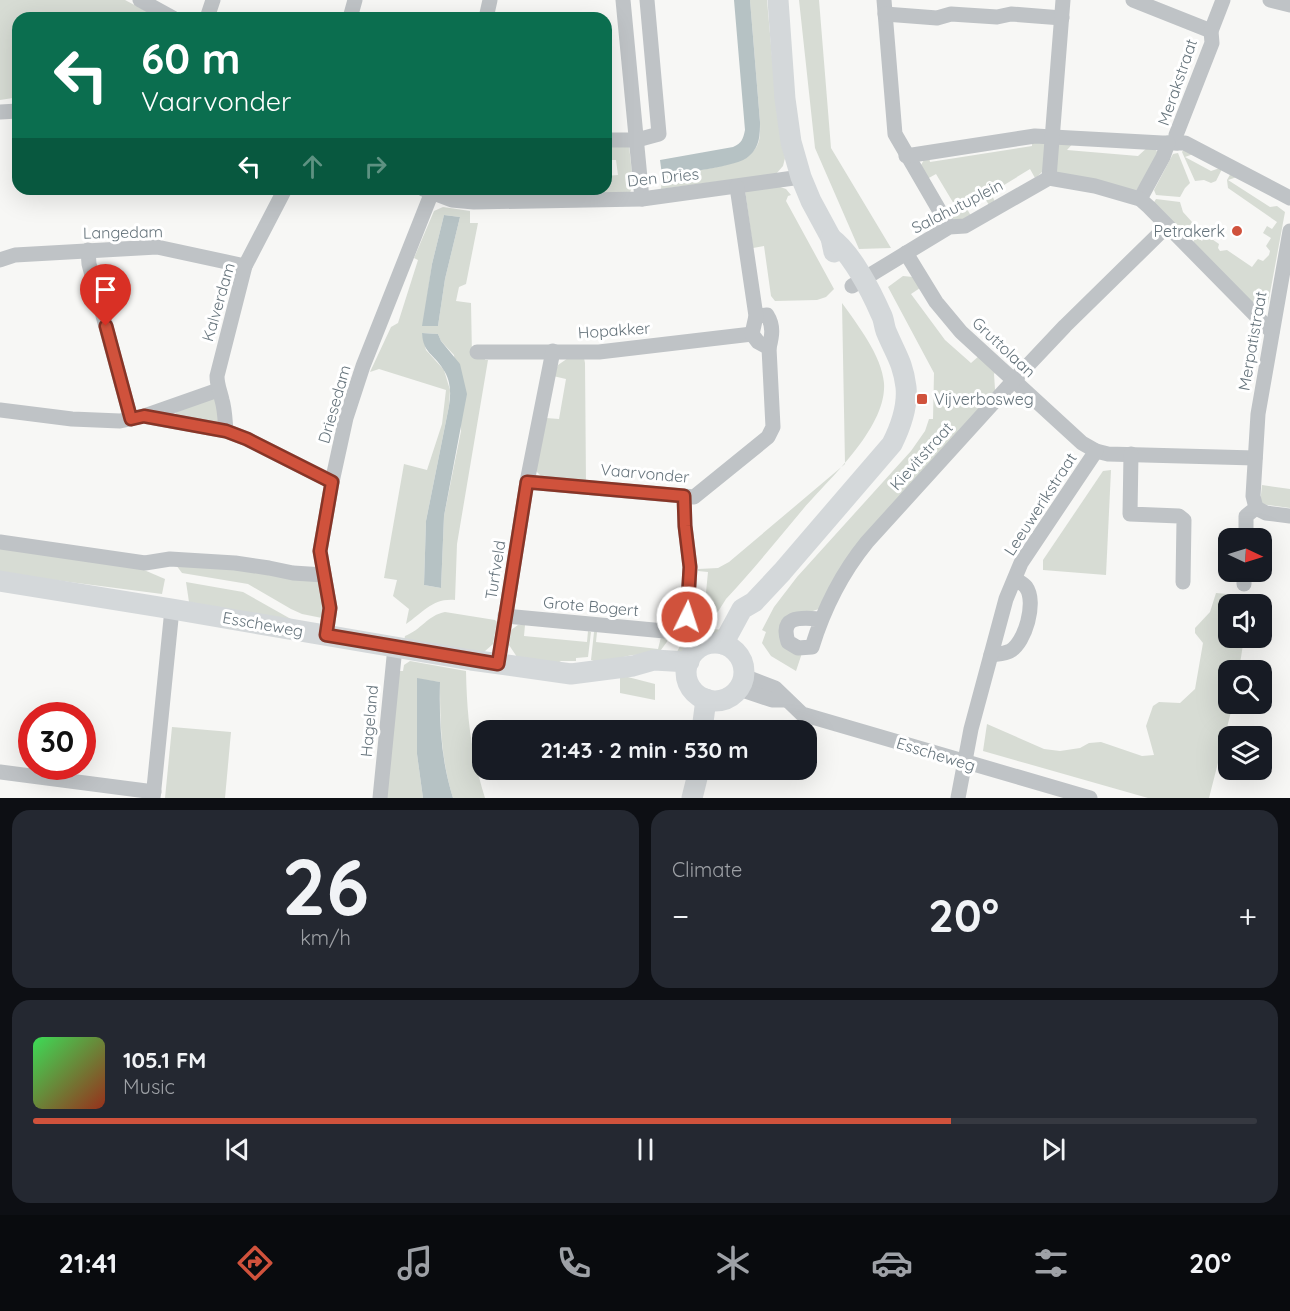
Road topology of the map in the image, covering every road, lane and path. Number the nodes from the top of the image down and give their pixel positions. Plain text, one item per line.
1 (140, 0) edge
2 (623, 0) edge
3 (647, 0) edge
4 (778, 0) edge
5 (1063, 0) edge
6 (1133, 0) edge
7 (1223, 0) edge
8 (1270, 0) edge
9 (1290, 5) edge
10 (885, 7) edge
11 (162, 12) edge
12 (1062, 18) junction
13 (1211, 31) junction
14 (1052, 136) junction
15 (612, 140) edge
16 (637, 140) junction
17 (1173, 143) junction
18 (906, 156) junction
19 (801, 177) junction
20 (1049, 178) junction
21 (737, 187) junction
22 (282, 195) edge
23 (427, 195) edge
24 (439, 195) edge
25 (1290, 198) edge
26 (642, 199) junction
27 (1140, 199) junction
28 (1167, 226) junction
29 (950, 227) junction
30 (1290, 231) edge
31 (88, 250) junction
32 (906, 253) junction
33 (0, 260) edge
34 (245, 266) junction
35 (857, 283) junction
36 (756, 316) junction
37 (1272, 332) junction
38 (752, 334) junction
39 (769, 348) junction
40 (553, 351) junction
41 (477, 352) dead end
42 (1014, 380) junction
43 (218, 390) junction
44 (0, 410) edge
45 (138, 418) junction
46 (226, 431) junction
47 (1096, 451) junction
48 (1131, 454) junction
49 (1255, 458) junction
50 (332, 482) junction
51 (527, 482) junction
52 (684, 496) junction
53 (1256, 508) junction
54 (1290, 516) edge
55 (1246, 528) edge
56 (0, 543) edge
57 (324, 575) junction
58 (1015, 579) junction
59 (0, 581) edge
60 (1183, 582) dead end
61 (172, 609) junction
62 (505, 616) junction
63 (687, 617) dead end
64 (820, 619) dead end
65 (675, 632) dead end
66 (326, 635) junction
67 (395, 647) junction
68 (730, 648) junction
69 (991, 655) junction
70 (498, 664) junction
71 (688, 668) junction
72 (741, 682) junction
73 (713, 700) junction
74 (706, 720) edge
75 (714, 720) edge
76 (964, 762) junction
77 (0, 772) edge
78 (696, 780) edge
79 (153, 795) edge
80 (380, 798) edge
81 (692, 798) edge
82 (958, 798) edge
83 (1090, 798) edge

1 - 11 street
2 - 16 street
3 - 16 street
4 - 19 main road
5 - 12 street
6 - 13 street
7 - 13 street, Merakstraat
8 - 9 street
10 - 12 street
10 - 18 street
12 - 14 street
13 - 17 street, Merakstraat
14 - 17 street
14 - 18 street
14 - 20 street
15 - 16 street
16 - 26 street
17 - 25 street
17 - 27 street
18 - 29 street
19 - 21 street, Den Dries
19 - 35 main road
20 - 27 street
20 - 29 street, Salahutuplein
21 - 26 street, Den Dries
21 - 36 street
22 - 34 street, Kalverdam
23 - 50 street, Driesedam
24 - 26 street, Den Dries
27 - 28 street
28 - 37 street
28 - 42 street, Kievitstraat
29 - 32 street, Salahutuplein
30 - 37 street, Merpatistraat
31 - 33 street, Langedam
31 - 34 street, Langedam
31 - 45 street
32 - 35 street, Salahutuplein
32 - 42 street, Gruttolaan
34 - 43 street, Kalverdam
35 - 68 main road
36 - 38 street
36 - 39 street, Vaarvonder
37 - 49 street, Merpatistraat
38 - 39 street
38 - 40 street, Hopakker
39 - 52 street, Vaarvonder
40 - 41 street, Hopakker
40 - 51 street, Turfveld
42 - 47 street, Gruttolaan
42 - 64 street, Kievitstraat
43 - 45 street
43 - 46 street, Kalverdam
44 - 45 street
45 - 46 street
46 - 50 street
47 - 48 street
47 - 58 street, Leeuwerikstraat
48 - 49 street
48 - 60 street
49 - 53 street, Merpatistraat
50 - 57 street, Driesedam
51 - 52 street, Vaarvonder
51 - 62 street, Turfveld
52 - 63 street
53 - 54 street
53 - 55 street
56 - 57 street
57 - 66 street, Driesedam
58 - 69 street, Leeuwerikstraat
58 - 69 street, Leeuwerikstraat
59 - 61 main road, Esscheweg
61 - 66 main road, Esscheweg
61 - 79 street
62 - 65 street, Grote Bogert
62 - 70 street, Turfveld
66 - 67 main road, Esscheweg
67 - 70 main road, Esscheweg
67 - 80 street, Hageland
68 - 71 main road
68 - 72 main road
69 - 76 street, Leeuwerikstraat
70 - 71 main road, Esscheweg
71 - 73 main road
72 - 73 main road
72 - 76 street, Esscheweg
73 - 74 main road
73 - 75 main road
76 - 82 street, Leeuwerikstraat
76 - 83 street, Esscheweg
77 - 79 street
78 - 81 main road

